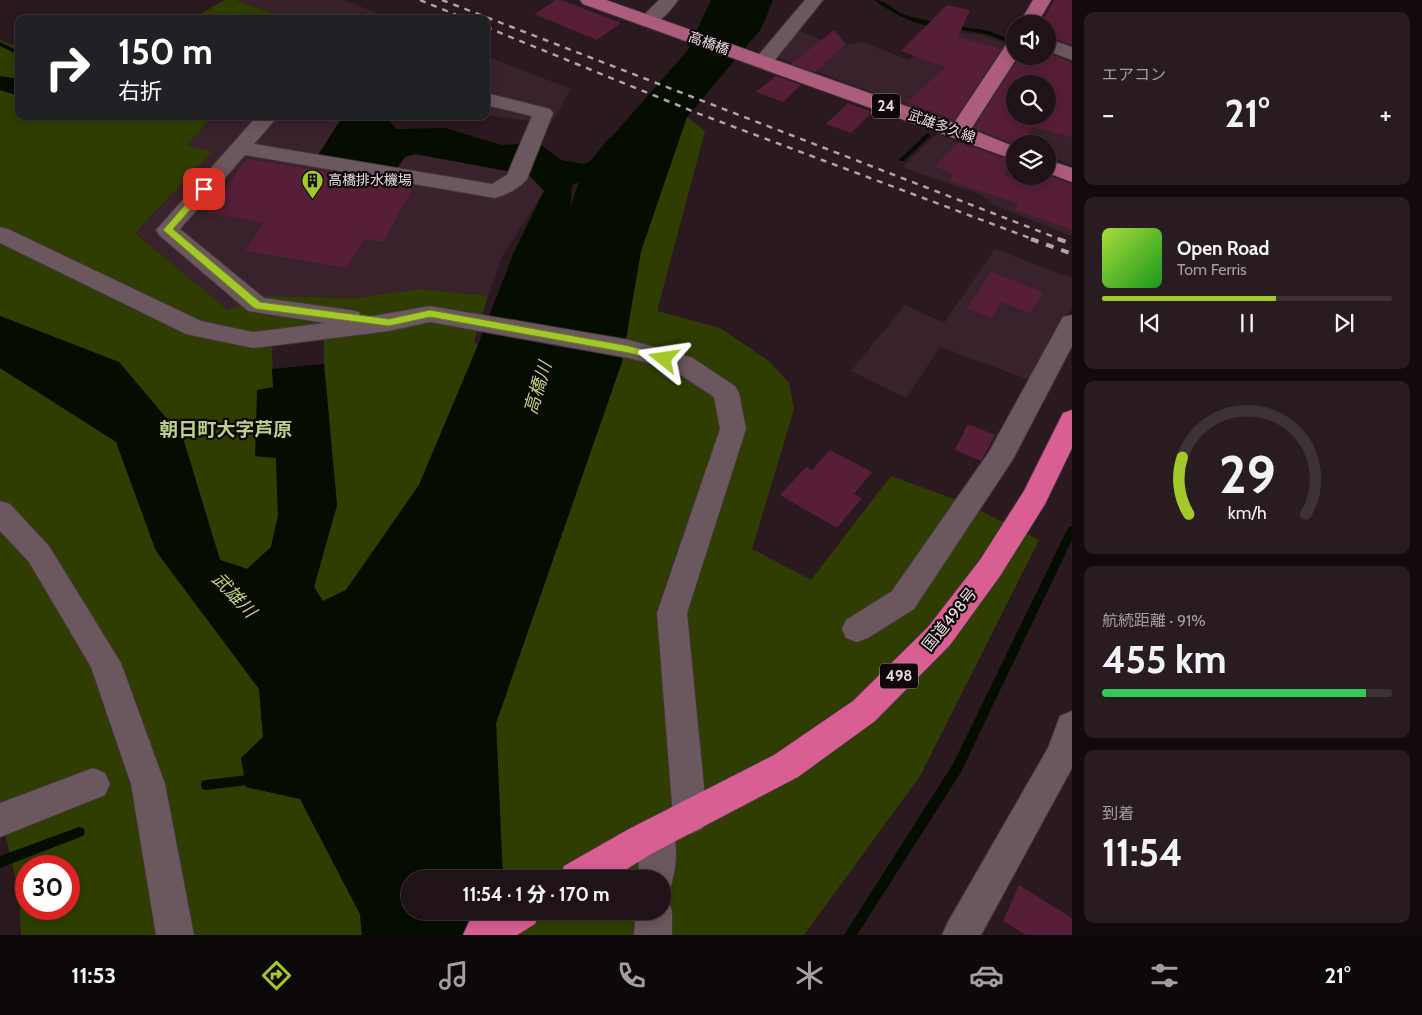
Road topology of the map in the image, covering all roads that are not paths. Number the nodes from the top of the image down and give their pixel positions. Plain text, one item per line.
1 (590, 0) edge
2 (669, 0) edge
3 (814, 0) edge
4 (1042, 0) edge
5 (1033, 15) edge
6 (654, 23) junction
7 (1056, 48) edge
8 (1072, 54) edge
9 (1006, 60) edge
10 (759, 61) junction
11 (490, 100) edge
12 (265, 120) edge
13 (960, 132) junction
14 (241, 148) junction
15 (1006, 150) edge
16 (1056, 169) edge
17 (1072, 176) edge
18 (0, 234) edge
19 (389, 323) junction
20 (1072, 323) edge
21 (1065, 350) edge
22 (1072, 420) edge
23 (0, 512) edge
24 (857, 629) dead end
25 (1072, 726) edge
26 (93, 784) dead end
27 (690, 817) junction
28 (0, 820) edge
29 (649, 837) junction
30 (592, 870) edge
31 (654, 870) edge
32 (168, 894) junction
33 (507, 920) edge
34 (654, 920) edge
35 (156, 935) edge
36 (175, 935) edge
37 (482, 935) edge
38 (653, 935) edge
39 (961, 935) edge

1 - 6 main road, 24
2 - 6 street
3 - 10 street
4 - 5 main road
6 - 10 main road, 高橋橋 / 24
7 - 8 street
9 - 13 main road
10 - 13 main road, 武雄多久線 / 24
11 - 14 street
12 - 14 street
13 - 15 main road, 武雄多久線 / 24
14 - 19 street
16 - 17 main road
18 - 19 street
19 - 27 street
20 - 21 street
21 - 24 street
22 - 27 highway, 国道498号 / 498
23 - 32 street
25 - 39 street
26 - 28 street
27 - 29 highway, 国道498号 / 498
29 - 30 highway, 498
29 - 31 street
32 - 35 street
32 - 36 street
33 - 37 highway
34 - 38 street

